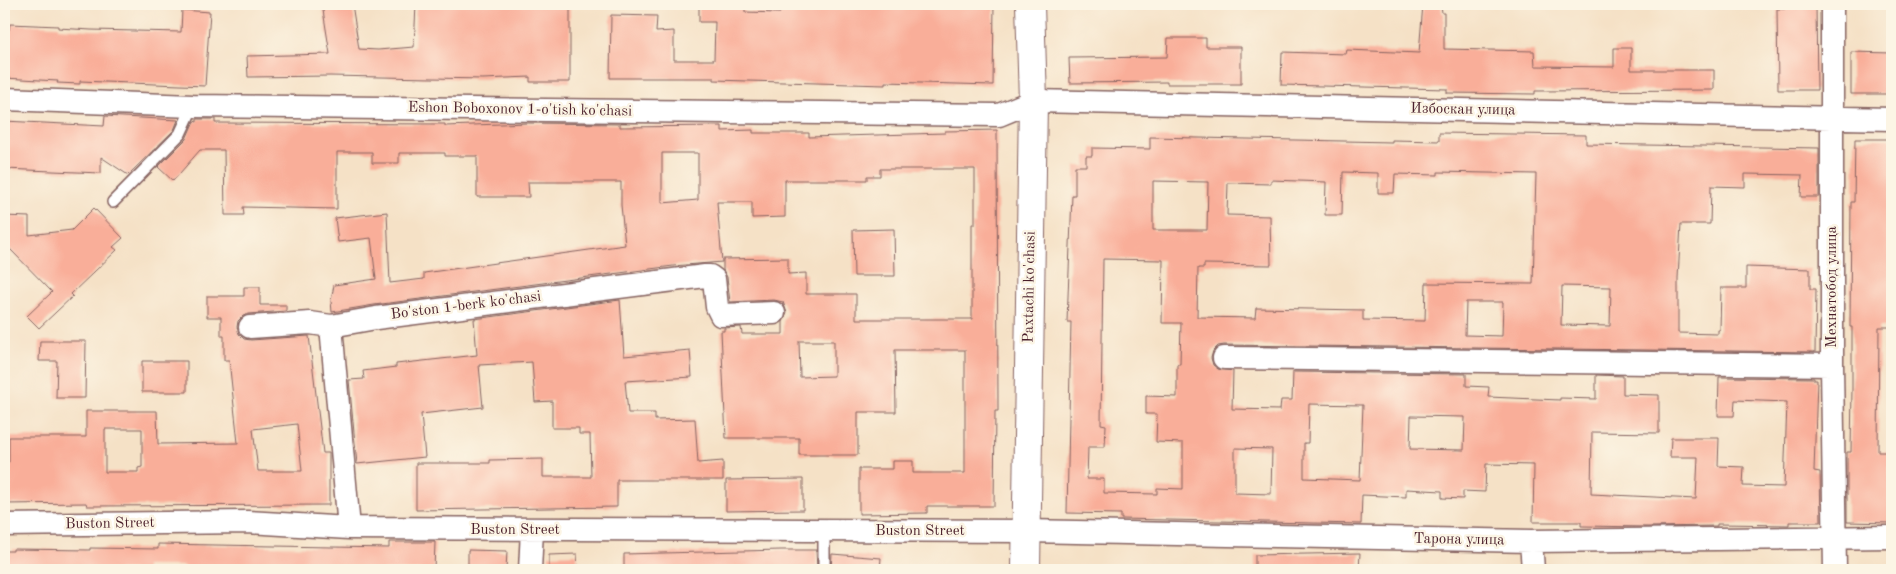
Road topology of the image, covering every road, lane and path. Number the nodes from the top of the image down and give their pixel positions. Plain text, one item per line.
1 (1030, 4) edge
2 (1832, 4) edge
3 (4, 99) edge
4 (1033, 101) junction
5 (193, 106) junction
6 (1832, 118) junction
7 (1892, 119) edge
8 (112, 202) dead end
9 (774, 313) dead end
10 (250, 326) dead end
11 (331, 326) junction
12 (1224, 358) dead end
13 (1832, 365) junction
14 (4, 525) edge
15 (349, 528) junction
16 (532, 530) junction
17 (824, 530) junction
18 (1026, 531) junction
19 (1834, 537) junction
20 (1892, 537) edge
21 (1531, 541) junction
22 (530, 570) edge
23 (824, 570) edge
24 (1026, 570) edge
25 (1533, 570) edge
26 (1835, 570) edge

1 - 4 street, Paxtachi ko'chasi
2 - 6 street, Мехнатобод улица
3 - 5 street, Eshon Boboxonov 1-o'tish ko'chasi
4 - 5 street, Eshon Boboxonov 1-o'tish ko'chasi
4 - 6 street, Избоскан улица
4 - 18 street, Paxtachi ko'chasi
5 - 8 lane
6 - 7 street, Избоскан улица
6 - 13 street, Мехнатобод улица
9 - 11 street, Bo'ston 1-berk ko'chasi
10 - 11 street
11 - 15 street
12 - 13 street
13 - 19 street, Мехнатобод улица
14 - 15 street, Buston Street
15 - 16 street, Buston Street
16 - 17 street, Buston Street
16 - 22 street
17 - 18 street, Buston Street
17 - 23 lane
18 - 21 street, Тарона улица
18 - 24 street, Paxtachi ko'chasi
19 - 20 street, Тарона улица
19 - 21 street, Тарона улица
19 - 26 street, Мехнатобод улица
21 - 25 street

